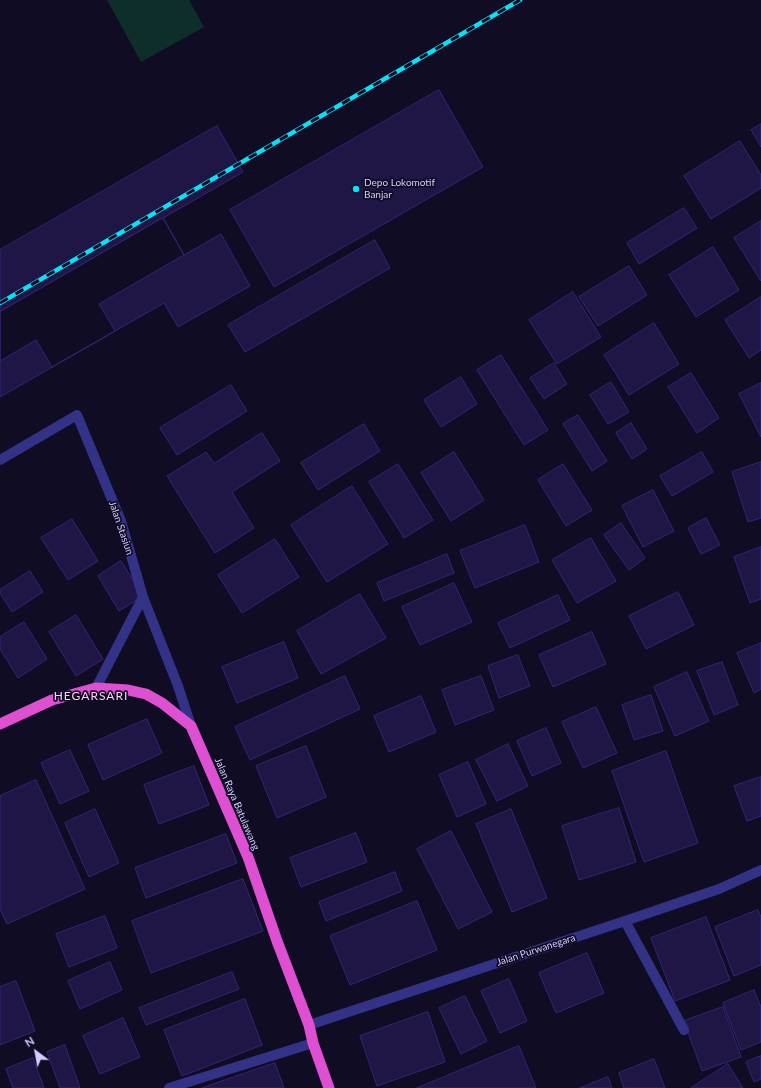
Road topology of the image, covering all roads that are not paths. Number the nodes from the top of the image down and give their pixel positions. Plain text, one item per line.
1 (0, 460) edge
2 (143, 597) junction
3 (96, 688) junction
4 (0, 724) edge
5 (191, 726) junction
6 (761, 870) edge
7 (625, 921) junction
8 (309, 1025) junction
9 (684, 1030) dead end
10 (313, 1042) junction
11 (170, 1088) edge
12 (329, 1088) edge

1 - 2 street, Jalan Stasiun
2 - 3 street
2 - 5 street, Jalan Stasiun
3 - 4 highway, Jalan Raya Batulawang
3 - 5 highway, Jalan Raya Batulawang
5 - 8 highway, Jalan Raya Batulawang
6 - 7 street, Jalan Purwanegara
7 - 8 street, Jalan Purwanegara
7 - 9 street
8 - 10 highway, Jalan Raya Batulawang
10 - 11 street
10 - 12 highway, Jalan Raya Batulawang

